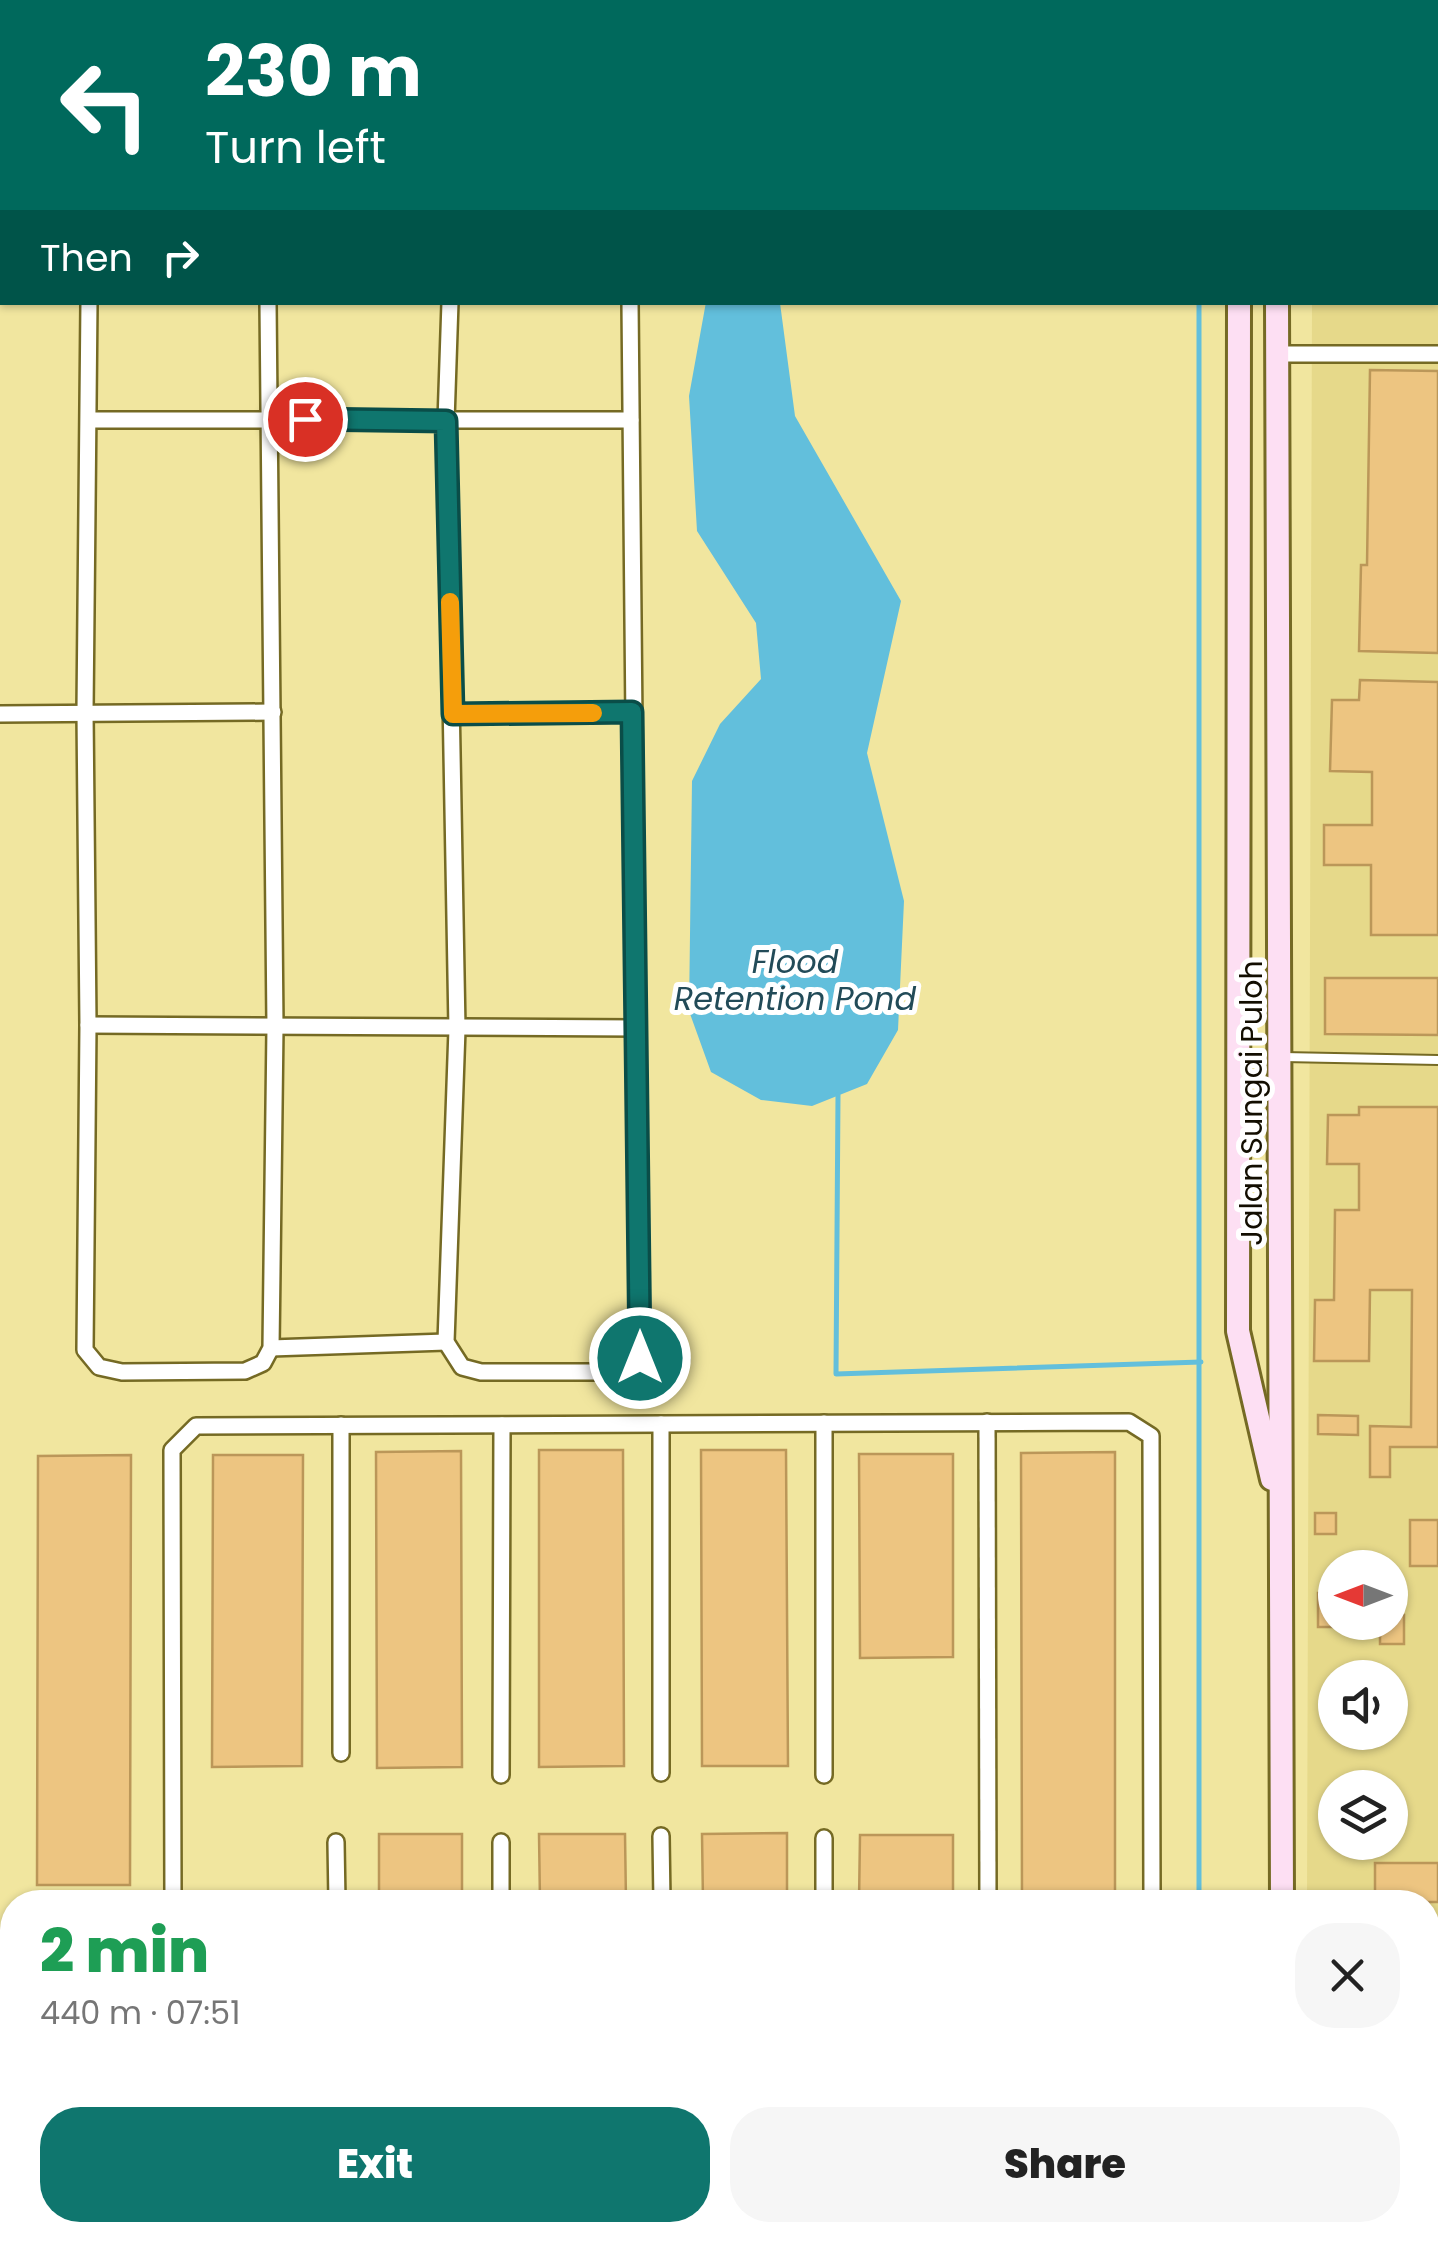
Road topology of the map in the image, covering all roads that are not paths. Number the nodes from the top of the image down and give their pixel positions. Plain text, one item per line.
1 (89, 305) edge
2 (268, 305) edge
3 (450, 305) edge
4 (630, 305) edge
5 (1238, 305) edge
6 (1278, 305) edge
7 (1278, 354) junction
8 (1438, 354) edge
9 (270, 419) junction
10 (90, 420) junction
11 (631, 420) junction
12 (446, 421) junction
13 (85, 712) junction
14 (273, 712) junction
15 (632, 712) junction
16 (0, 714) edge
17 (453, 714) junction
18 (88, 1024) junction
19 (276, 1027) junction
20 (638, 1028) junction
21 (457, 1029) junction
22 (1280, 1056) junction
23 (1438, 1060) edge
24 (446, 1342) junction
25 (271, 1348) junction
26 (640, 1358) junction
27 (681, 1359) dead end
28 (987, 1422) junction
29 (824, 1423) junction
30 (662, 1424) junction
31 (341, 1425) junction
32 (502, 1425) junction
33 (1281, 1516) junction
34 (341, 1753) dead end
35 (661, 1774) dead end
36 (500, 1775) dead end
37 (824, 1775) dead end
38 (662, 1836) dead end
39 (824, 1838) dead end
40 (336, 1842) dead end
41 (500, 1842) dead end
42 (173, 1890) edge
43 (336, 1890) edge
44 (500, 1890) edge
45 (662, 1890) edge
46 (824, 1890) edge
47 (988, 1890) edge
48 (1152, 1890) edge
49 (1282, 1890) edge

1 - 10 street
2 - 9 street
3 - 12 street
4 - 11 street
5 - 33 street
6 - 7 street, Jalan Sungai Puloh
7 - 8 street
7 - 22 street, Jalan Sungai Puloh
9 - 10 street
9 - 12 street
9 - 14 street
10 - 13 street
11 - 12 street
11 - 15 street
12 - 17 street
13 - 14 street
13 - 16 street
13 - 18 street
14 - 19 street
15 - 17 street
15 - 20 street
17 - 21 street
18 - 19 street
18 - 25 street
19 - 21 street
19 - 25 street
20 - 21 street
20 - 26 street
21 - 24 street
22 - 23 lane
22 - 33 street, Jalan Sungai Puloh
24 - 25 street
24 - 26 street
26 - 27 street
28 - 29 street
28 - 47 street
28 - 48 street
29 - 30 street
29 - 37 street
30 - 32 street
30 - 35 street
31 - 32 street
31 - 34 street
31 - 42 street
32 - 36 street
33 - 49 street, Jalan Sungai Puloh
38 - 45 street
39 - 46 street
40 - 43 street
41 - 44 street

